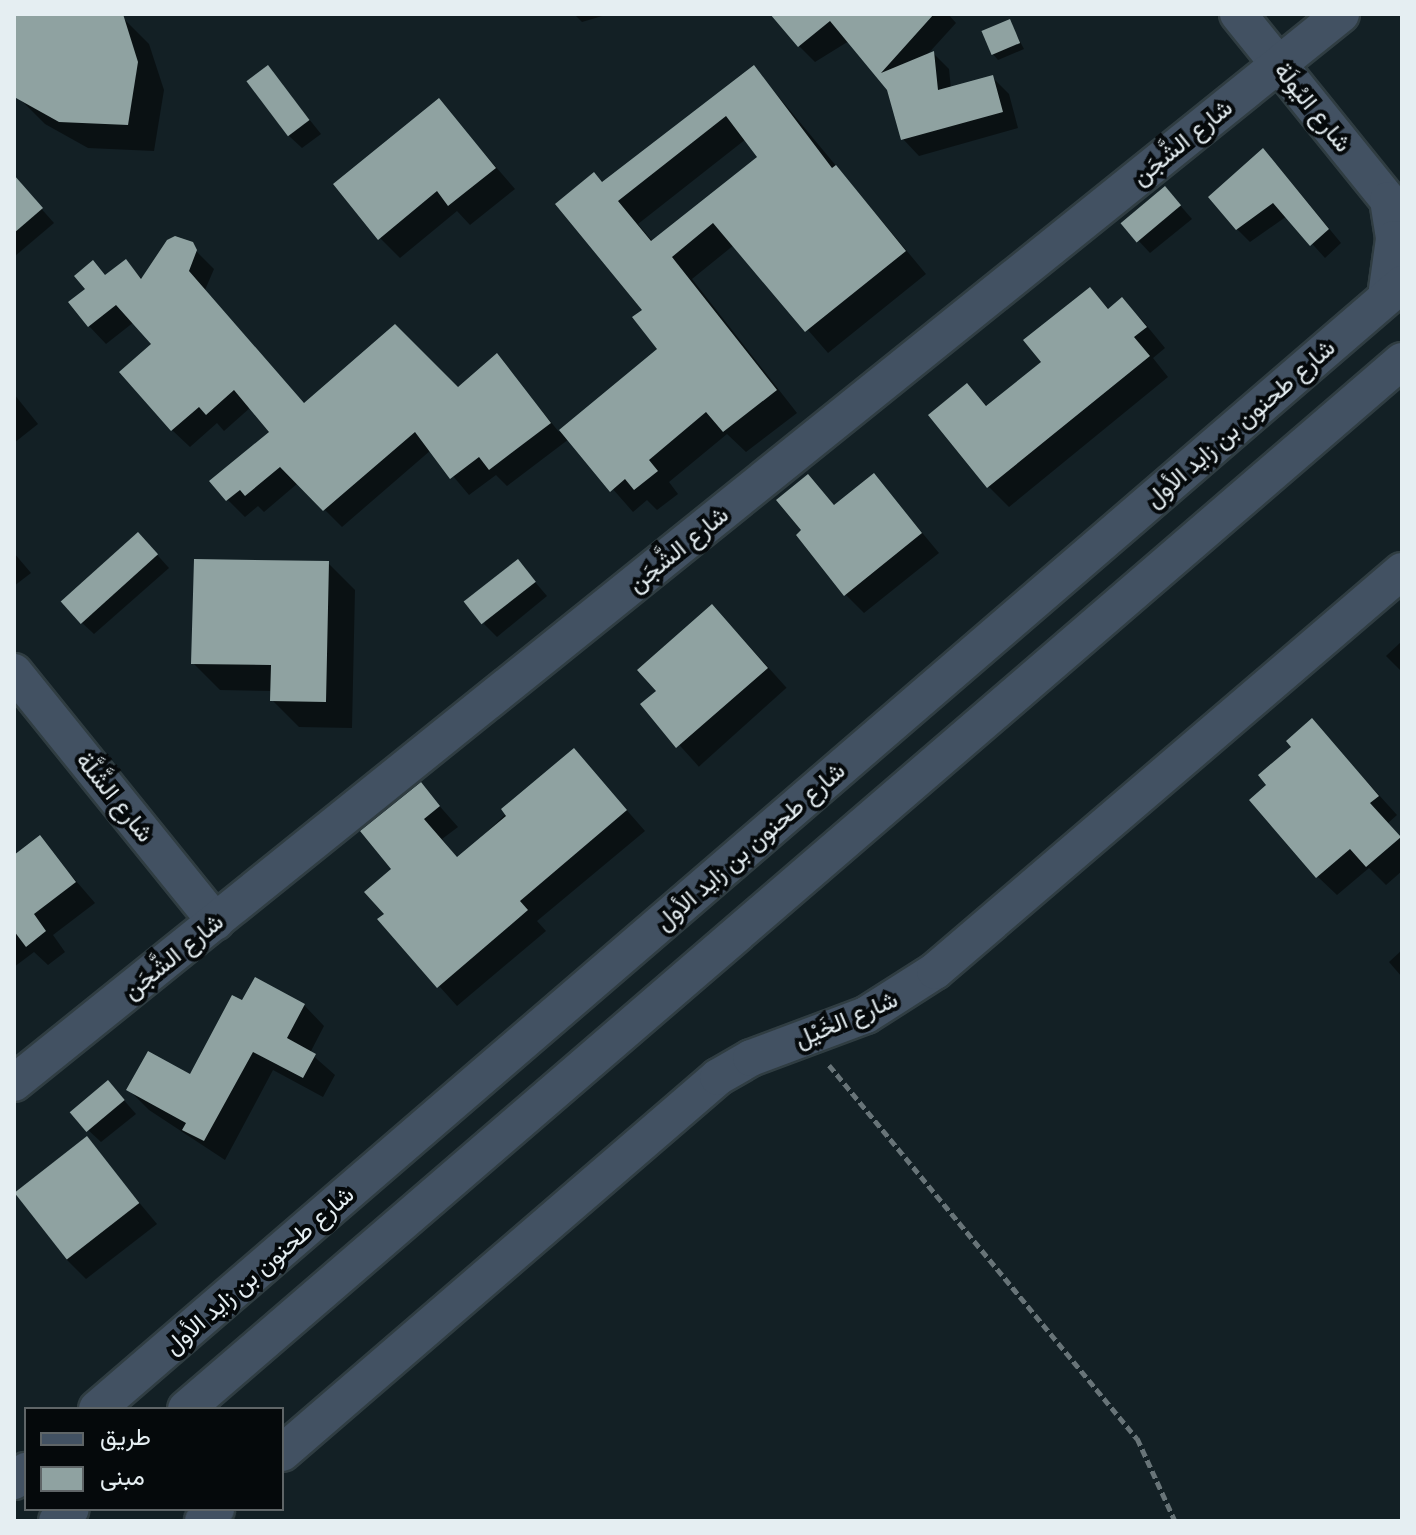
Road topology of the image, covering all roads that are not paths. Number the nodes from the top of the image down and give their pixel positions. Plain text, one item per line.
1 (1238, 14) edge
2 (1341, 14) edge
3 (1278, 64) junction
4 (1395, 203) edge
5 (1394, 290) edge
6 (1402, 361) edge
7 (1402, 571) edge
8 (14, 672) edge
9 (216, 922) junction
10 (14, 1083) edge
11 (99, 1407) edge
12 (188, 1407) edge
13 (284, 1451) edge

1 - 3 street, شارع اليُولَة
2 - 3 street, شارع الشَّجَن
3 - 4 street, شارع اليُولَة
3 - 9 street, شارع الشَّجَن
4 - 5 street, شارع اليُولَة
5 - 11 street, شارع طحنون بن زايد الأول
6 - 12 street
7 - 13 street, شارع الخَيْل
8 - 9 street, شارع الشَّلَّة
9 - 10 street, شارع الشَّجَن

